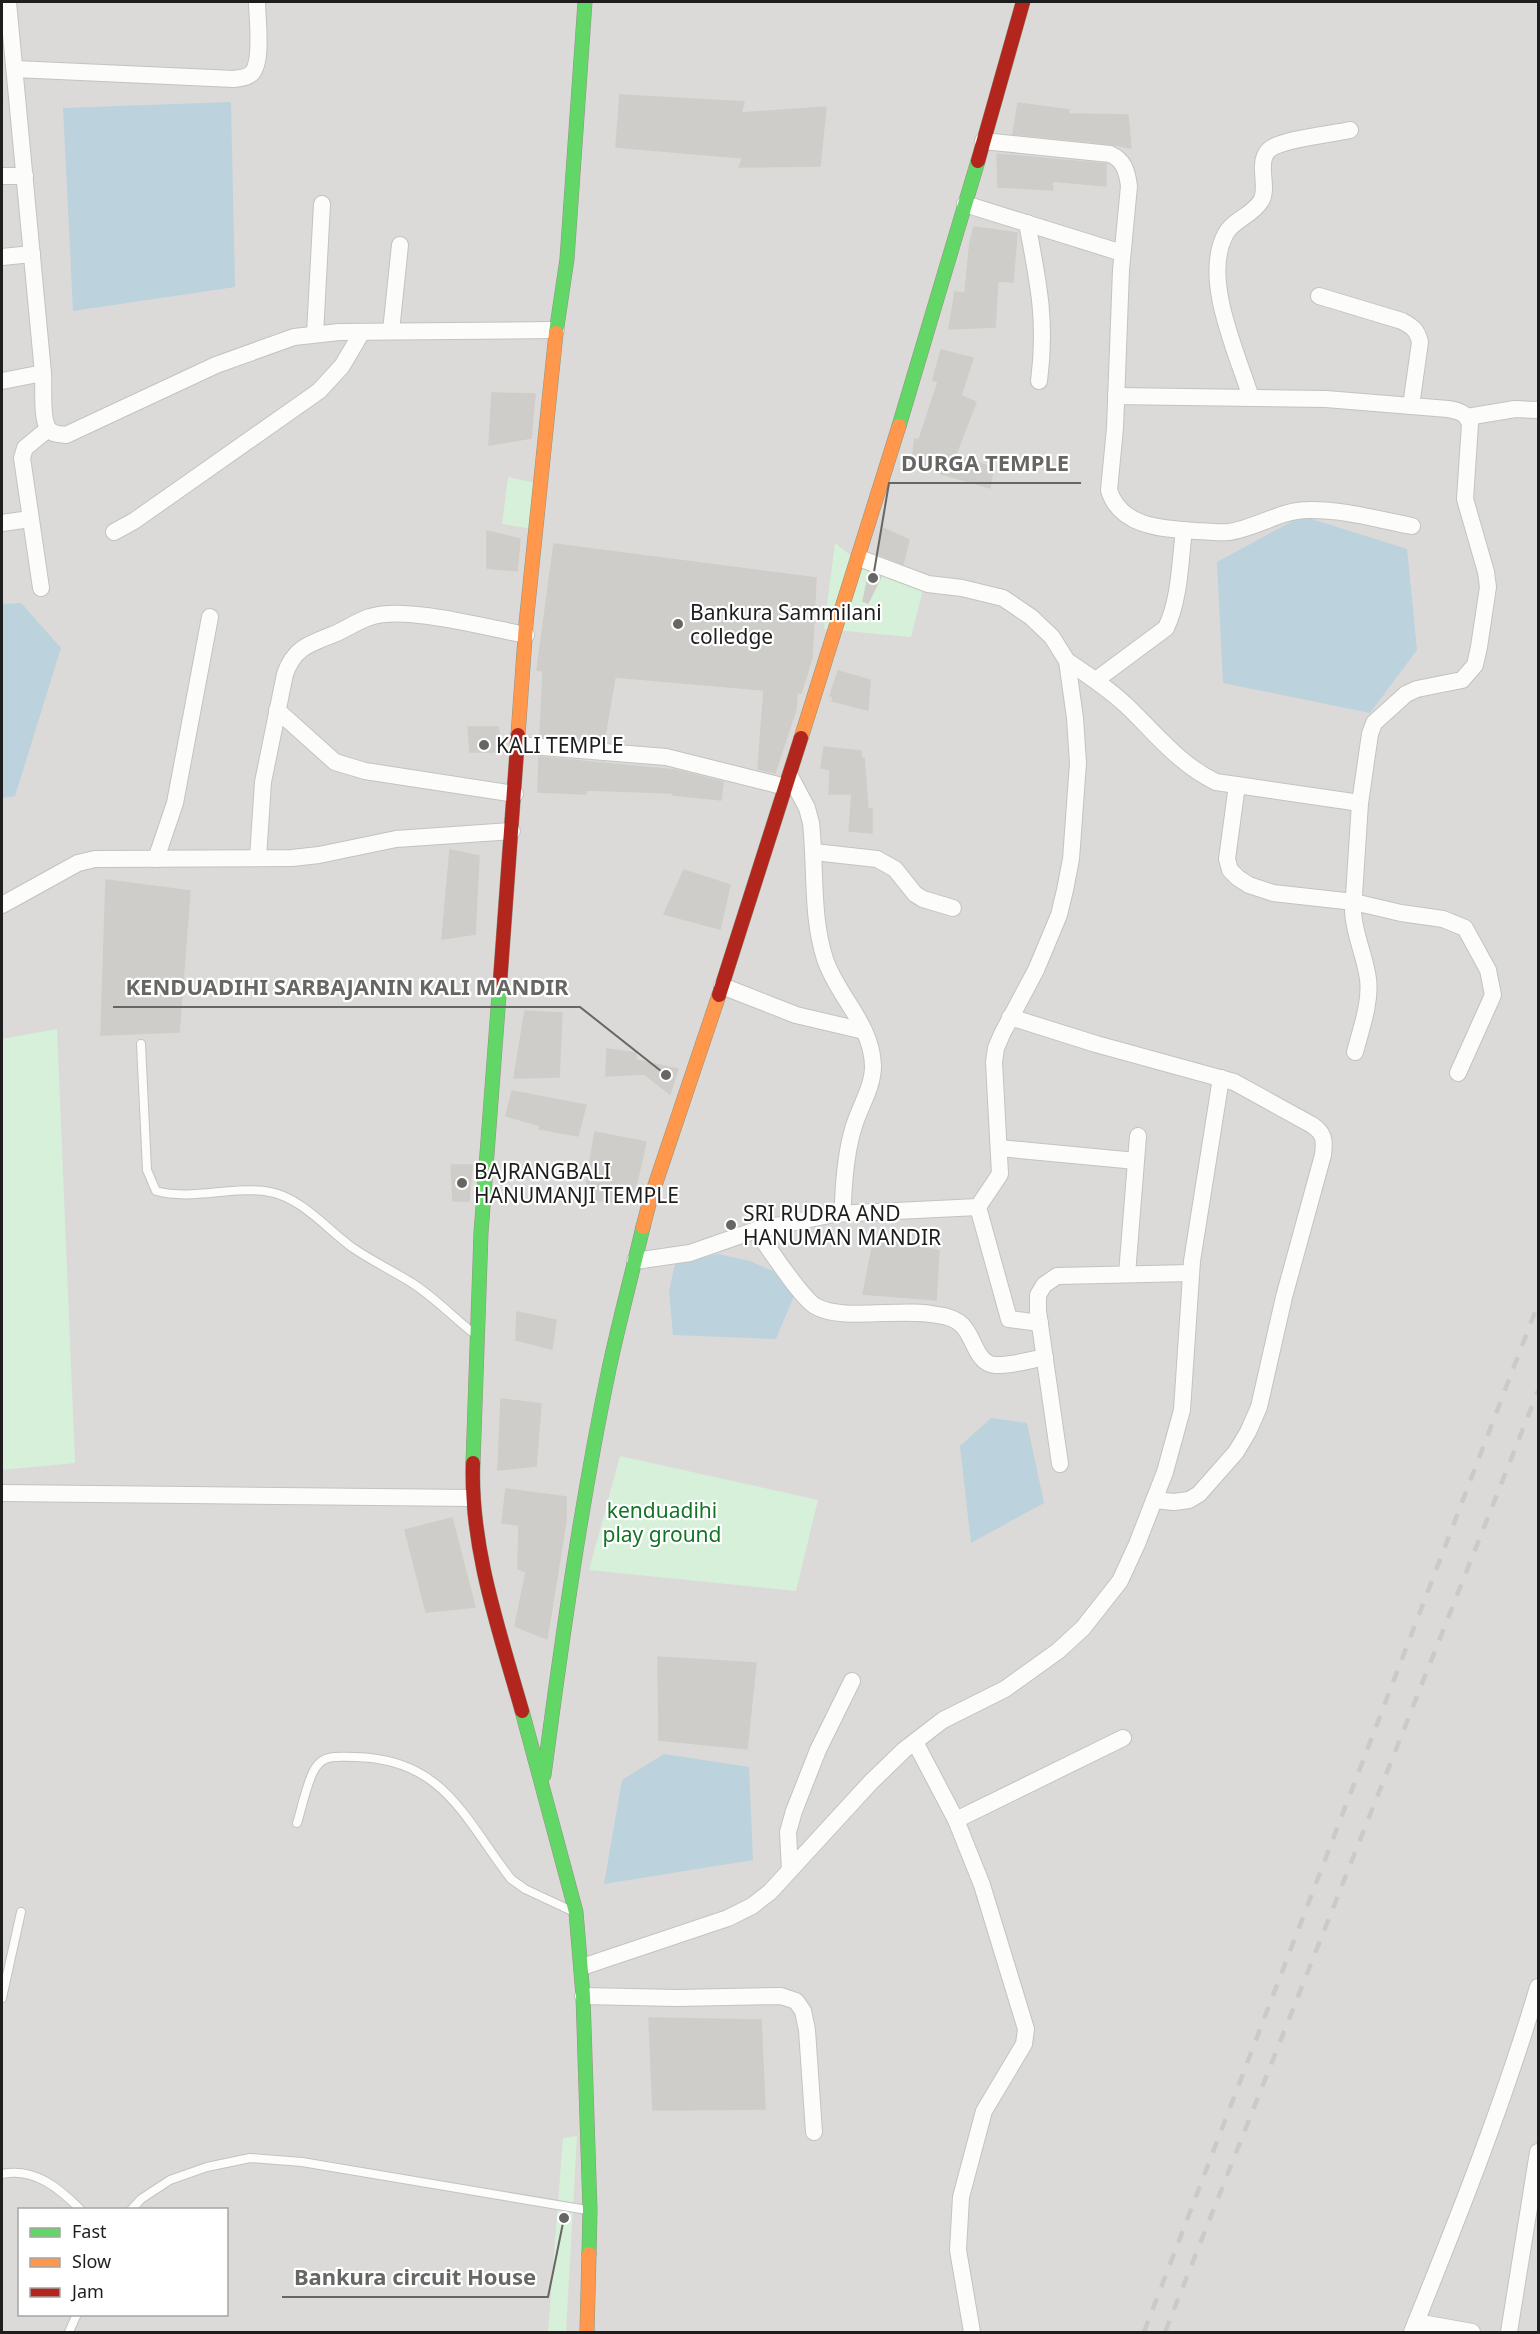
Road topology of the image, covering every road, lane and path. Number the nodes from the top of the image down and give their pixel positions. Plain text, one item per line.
1 (8, 2) edge
2 (257, 2) edge
3 (585, 2) edge
4 (1023, 2) edge
5 (15, 69) junction
6 (1350, 130) dead end
7 (983, 141) junction
8 (2, 176) edge
9 (25, 176) junction
10 (322, 204) dead end
11 (966, 204) junction
12 (1027, 223) junction
13 (400, 245) dead end
14 (1122, 253) junction
15 (32, 254) junction
16 (2, 257) edge
17 (1319, 296) dead end
18 (556, 330) junction
19 (391, 331) junction
20 (362, 332) junction
21 (315, 334) junction
22 (43, 373) junction
23 (2, 381) edge
24 (1039, 381) dead end
25 (1116, 396) junction
26 (1251, 398) junction
27 (1411, 406) junction
28 (1539, 410) edge
29 (1467, 417) junction
30 (48, 429) junction
31 (30, 519) junction
32 (2, 523) edge
33 (1412, 526) dead end
34 (1184, 530) junction
35 (114, 532) dead end
36 (859, 558) junction
37 (41, 588) dead end
38 (210, 617) dead end
39 (526, 634) junction
40 (1067, 661) junction
41 (1096, 680) junction
42 (277, 710) junction
43 (518, 745) junction
44 (788, 782) junction
45 (1237, 785) junction
46 (515, 794) junction
47 (1360, 803) junction
48 (512, 831) junction
49 (814, 852) junction
50 (258, 858) junction
51 (156, 859) junction
52 (1354, 902) junction
53 (2, 905) edge
54 (952, 908) dead end
55 (722, 986) junction
56 (1010, 1017) junction
57 (864, 1031) junction
58 (141, 1044) dead end
59 (1355, 1052) dead end
60 (1458, 1073) dead end
61 (1221, 1078) junction
62 (1138, 1136) dead end
63 (999, 1148) junction
64 (1136, 1161) junction
65 (978, 1207) junction
66 (834, 1214) junction
67 (756, 1230) junction
68 (635, 1261) junction
69 (1191, 1273) junction
70 (1127, 1274) junction
71 (1040, 1323) junction
72 (477, 1336) junction
73 (1045, 1357) junction
74 (1060, 1464) dead end
75 (2, 1493) edge
76 (472, 1498) junction
77 (1154, 1500) junction
78 (852, 1681) dead end
79 (1123, 1738) dead end
80 (915, 1742) junction
81 (543, 1784) junction
82 (956, 1820) junction
83 (297, 1823) dead end
84 (790, 1870) junction
85 (21, 1912) dead end
86 (576, 1912) junction
87 (582, 1967) junction
88 (1539, 1987) edge
89 (584, 1996) junction
90 (2, 1998) edge
91 (814, 2132) dead end
92 (1539, 2152) edge
93 (2, 2174) edge
94 (79, 2208) edge
95 (133, 2208) edge
96 (590, 2210) junction
97 (76, 2316) edge
98 (1414, 2327) edge
99 (69, 2332) edge
100 (588, 2332) edge
101 (972, 2332) edge
102 (1472, 2332) edge
103 (1509, 2332) edge

1 - 5 street
2 - 5 street
3 - 18 street
4 - 7 street
5 - 9 street
6 - 26 street
7 - 11 street
7 - 14 street
8 - 9 street
9 - 15 street
10 - 21 street
11 - 12 street
11 - 36 street
12 - 14 street
12 - 24 street
13 - 19 street
14 - 25 street
15 - 16 street
15 - 22 street
17 - 27 street
18 - 19 street
18 - 39 street
19 - 20 street
20 - 21 street
20 - 35 street
21 - 30 street
22 - 23 street
22 - 30 street
25 - 26 street
25 - 34 street
26 - 27 street
27 - 29 street
28 - 29 street
29 - 47 street
30 - 31 street
31 - 32 street
31 - 37 street
33 - 34 street
34 - 41 street
36 - 40 street
36 - 44 street
38 - 51 street
39 - 42 street
39 - 43 street
40 - 41 street
40 - 56 street
41 - 45 street
42 - 46 street
42 - 50 street
43 - 44 street
43 - 46 street
44 - 49 street
44 - 55 street
45 - 47 street
45 - 52 street
46 - 48 street
47 - 52 street
48 - 50 street
48 - 72 street
49 - 54 street
49 - 57 street
50 - 51 street
51 - 53 street
52 - 59 street
52 - 60 street
55 - 57 street
55 - 68 street
56 - 61 street
56 - 63 street
57 - 66 street
58 - 72 lane
61 - 69 street
61 - 77 street
62 - 64 street
63 - 64 street
63 - 65 street
64 - 70 street
65 - 66 street
65 - 71 street
66 - 67 street
67 - 68 street
67 - 73 street
68 - 81 street
69 - 70 street
69 - 77 street
70 - 71 street
71 - 73 street
72 - 76 street
73 - 74 street
75 - 76 street
76 - 81 street
77 - 80 street
78 - 84 street
79 - 82 street
80 - 82 street
80 - 84 street
81 - 86 street
82 - 101 street
83 - 86 lane
84 - 87 street
85 - 90 lane
86 - 87 street
87 - 89 street
88 - 98 street
89 - 91 street
89 - 96 street
92 - 103 street
93 - 94 lane
95 - 96 lane
96 - 100 street
97 - 99 lane
98 - 102 street

